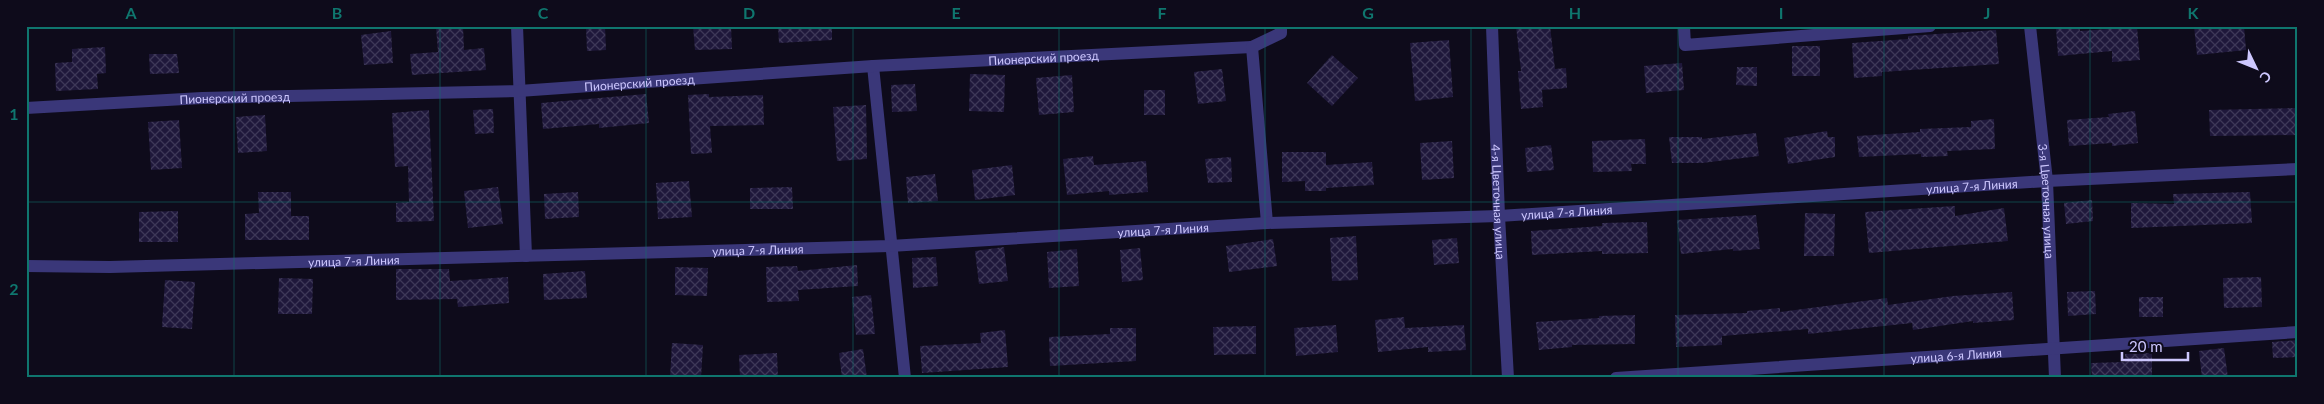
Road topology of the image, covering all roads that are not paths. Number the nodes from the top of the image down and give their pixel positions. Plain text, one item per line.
1 (518, 26) edge
2 (1281, 26) edge
3 (1492, 26) edge
4 (1684, 26) edge
5 (1930, 26) edge
6 (2030, 26) edge
7 (1252, 48) junction
8 (873, 66) junction
9 (518, 92) junction
10 (26, 108) edge
11 (2298, 170) edge
12 (2046, 181) junction
13 (1499, 216) junction
14 (1267, 223) junction
15 (890, 246) junction
16 (526, 256) junction
17 (26, 266) edge
18 (2298, 332) edge
19 (2054, 347) junction
20 (906, 378) edge
21 (1508, 378) edge
22 (1616, 378) edge
23 (2054, 378) edge

1 - 9 street
2 - 7 street
3 - 13 street, 4-я Цветочная улица
4 - 5 street
6 - 12 street, 3-я Цветочная улица
7 - 8 street, Пионерский проезд
7 - 14 street
8 - 9 street, Пионерский проезд
8 - 15 street
9 - 10 street, Пионерский проезд
9 - 16 street
11 - 12 street, улица 7-я Линия
12 - 13 street, улица 7-я Линия
12 - 19 street, 3-я Цветочная улица
13 - 14 street, улица 7-я Линия
13 - 21 street, 4-я Цветочная улица
14 - 15 street, улица 7-я Линия
15 - 16 street, улица 7-я Линия
15 - 20 street
16 - 17 street, улица 7-я Линия
18 - 19 street, улица 6-я Линия
19 - 22 street, улица 6-я Линия
19 - 23 street, 3-я Цветочная улица

